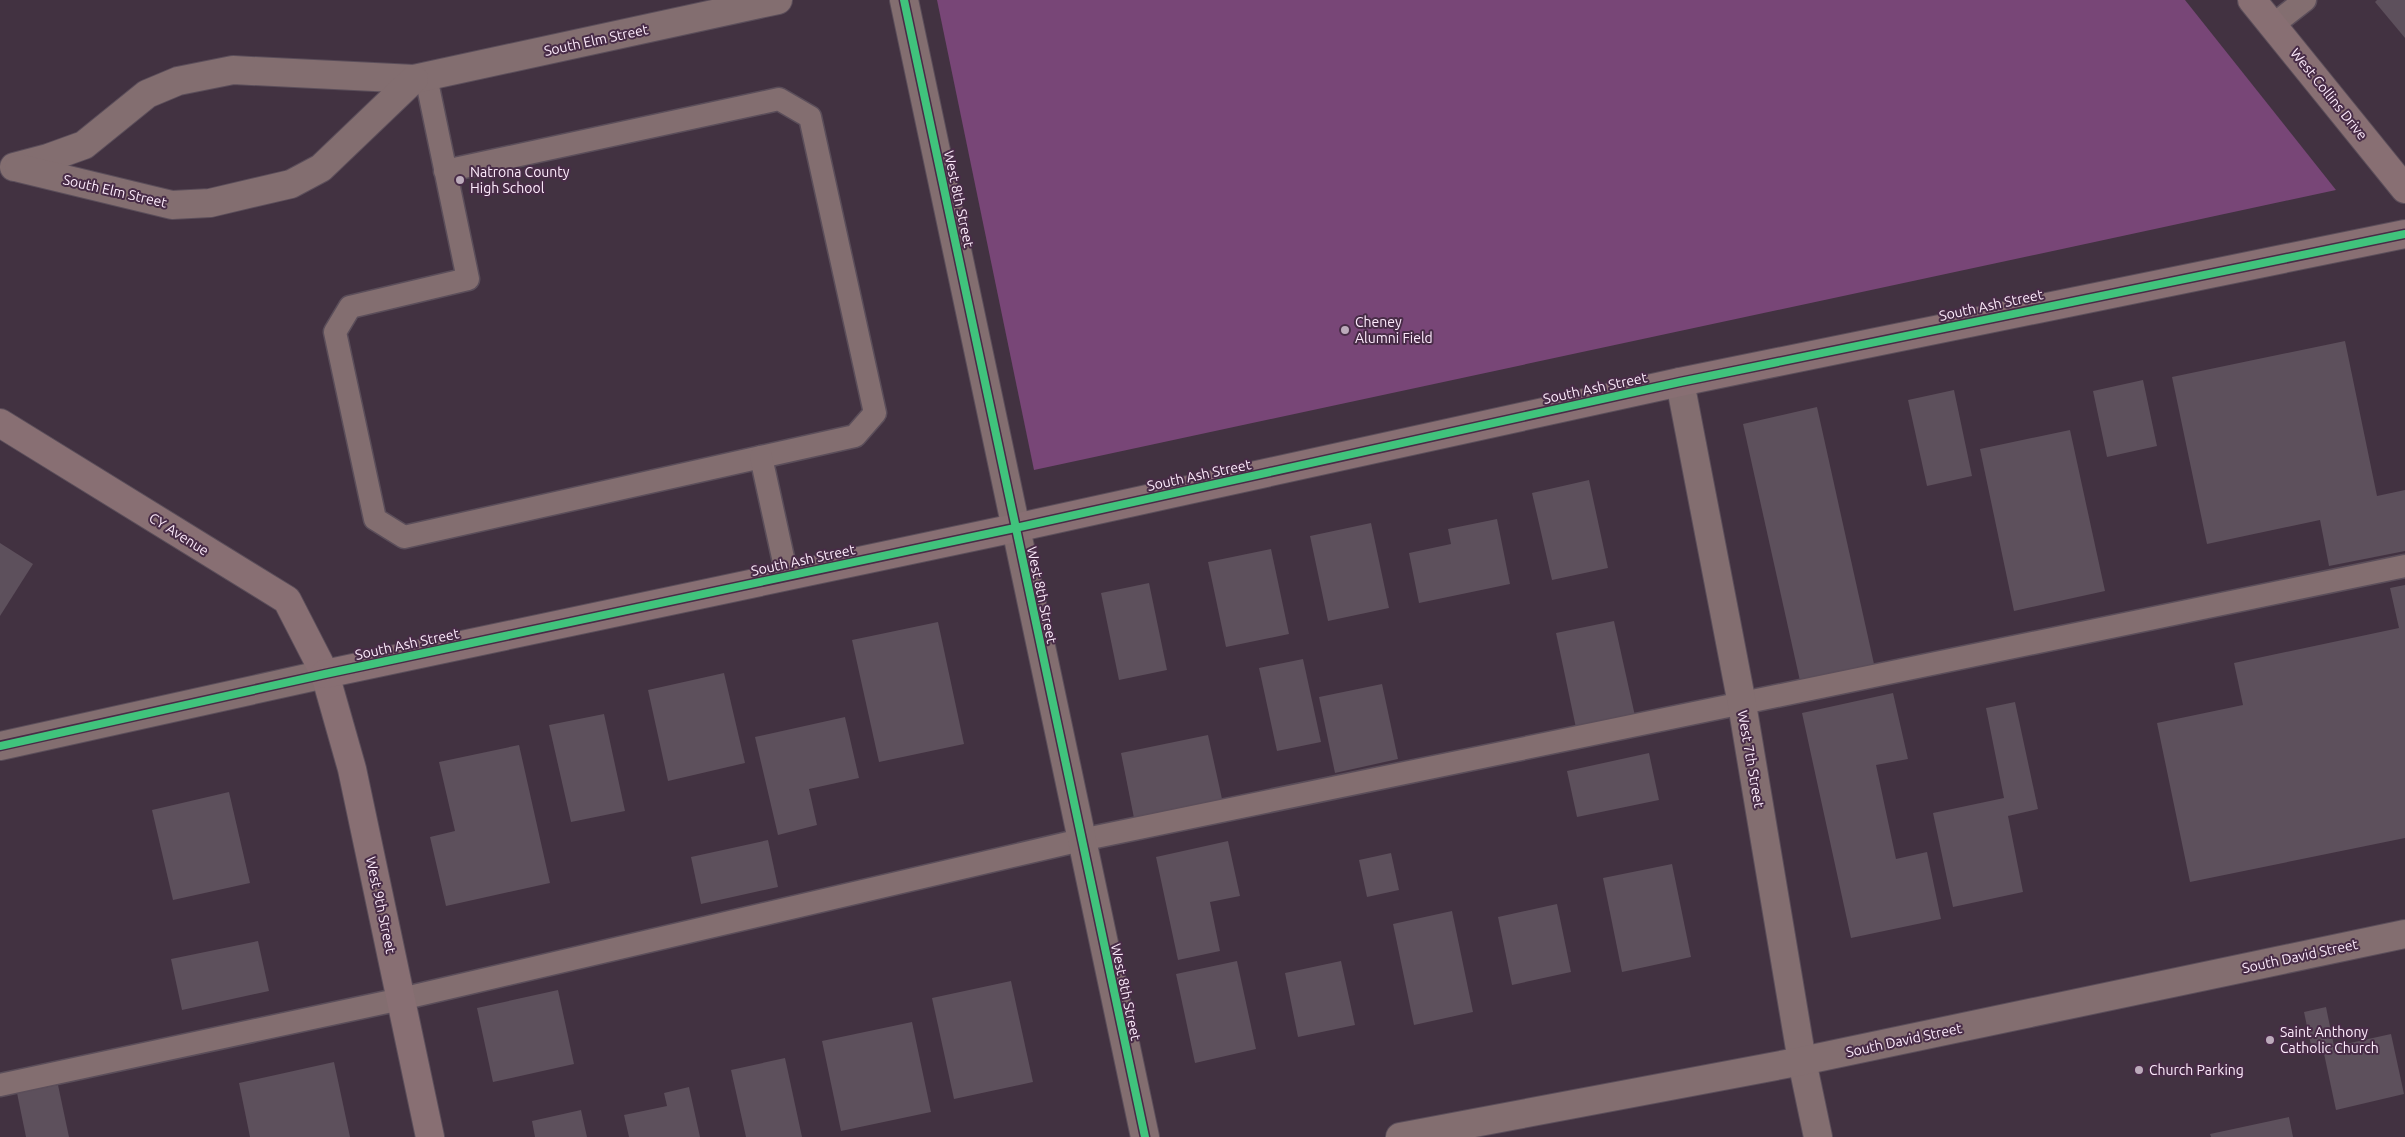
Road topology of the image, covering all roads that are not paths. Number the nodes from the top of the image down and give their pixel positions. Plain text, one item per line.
1 (778, 0) edge
2 (904, 0) edge
3 (2252, 0) edge
4 (2305, 0) edge
5 (2273, 25) junction
6 (420, 78) junction
7 (7, 165) edge
8 (445, 171) junction
9 (2405, 189) edge
10 (2405, 234) edge
11 (1680, 382) junction
12 (0, 423) edge
13 (761, 457) junction
14 (1014, 528) junction
15 (2405, 566) edge
16 (787, 576) junction
17 (325, 674) junction
18 (1742, 704) junction
19 (0, 746) edge
20 (1082, 840) junction
21 (2405, 934) edge
22 (401, 999) junction
23 (1802, 1061) junction
24 (0, 1085) edge
25 (430, 1137) edge
26 (1144, 1137) edge
27 (1400, 1137) edge
28 (1818, 1137) edge

1 - 6 street, South Elm Street
2 - 14 street, West 8th Street
3 - 5 street, West Collins Drive
4 - 5 lane
5 - 9 street, West Collins Drive
6 - 7 street, South Elm Street
6 - 7 street, South Elm Street
6 - 8 lane
8 - 13 lane
8 - 13 lane
10 - 11 street, South Ash Street
11 - 14 street, South Ash Street
11 - 18 street, West 7th Street
12 - 17 street, CY Avenue
13 - 16 lane
14 - 16 street, South Ash Street
14 - 20 street, West 8th Street
15 - 18 lane
16 - 17 street, South Ash Street
17 - 19 street, South Ash Street
17 - 22 street, West 9th Street
18 - 20 lane
18 - 23 street, West 7th Street
20 - 22 lane
20 - 26 street, West 8th Street
21 - 23 street, South David Street
22 - 24 lane
22 - 25 street, West 9th Street
23 - 27 street, South David Street
23 - 28 street, West 7th Street

